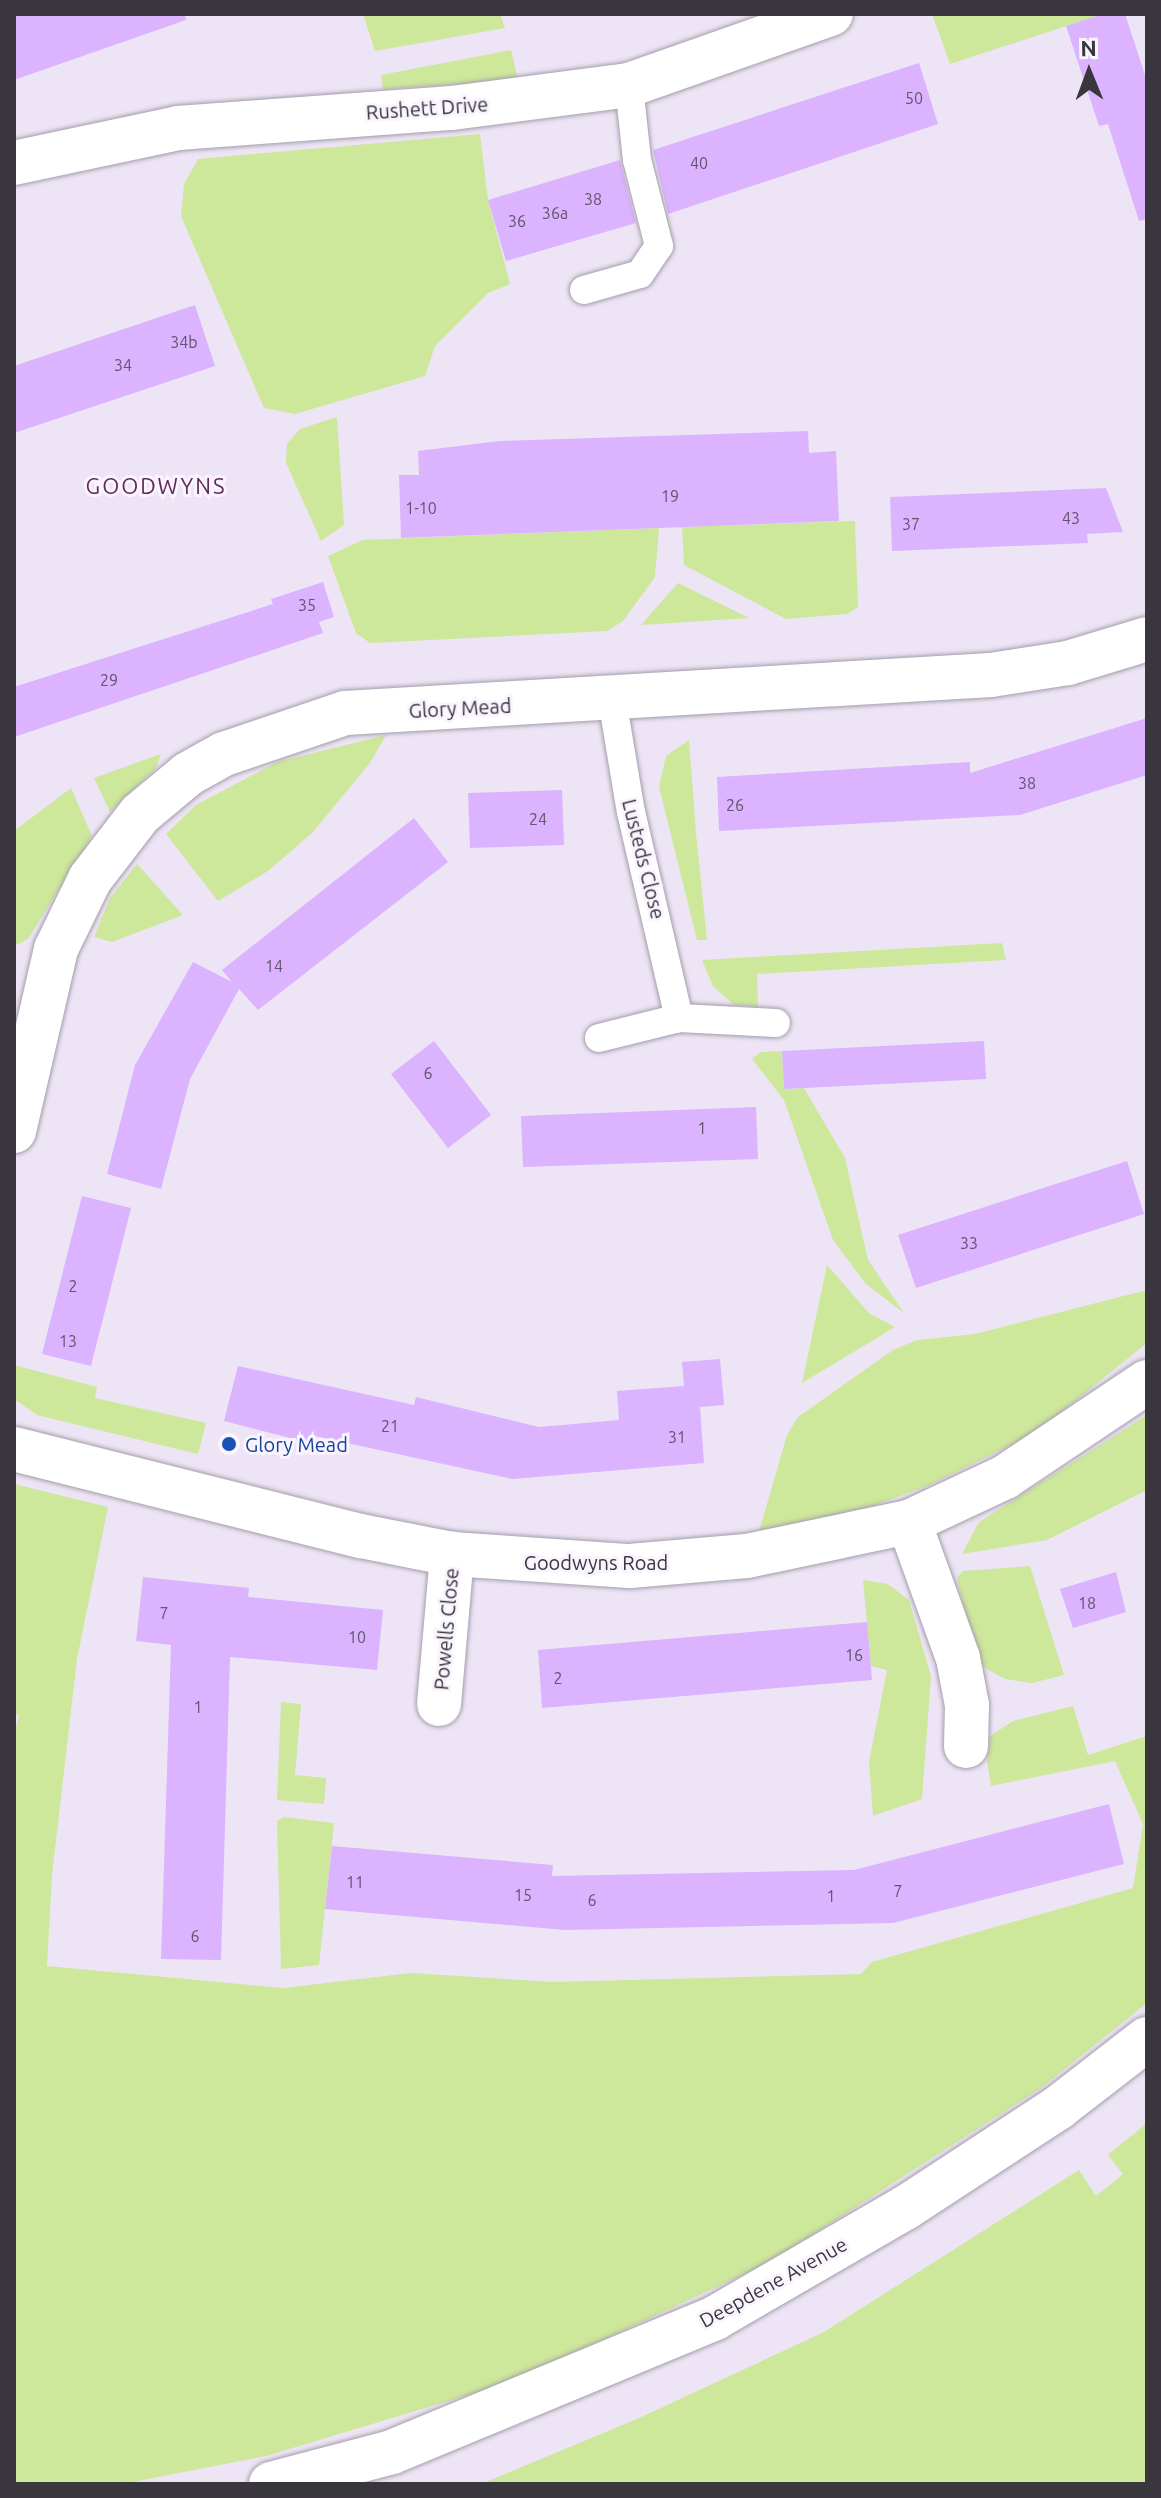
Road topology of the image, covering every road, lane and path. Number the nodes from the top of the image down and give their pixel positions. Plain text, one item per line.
1 (831, 14) edge
2 (629, 85) junction
3 (14, 163) edge
4 (584, 290) dead end
5 (1147, 639) edge
6 (612, 699) junction
7 (26, 1012) edge
8 (679, 1018) junction
9 (776, 1023) dead end
10 (599, 1038) dead end
11 (14, 1131) edge
12 (1147, 1382) edge
13 (14, 1449) edge
14 (909, 1522) junction
15 (452, 1554) junction
16 (439, 1704) dead end
17 (966, 1746) dead end
18 (1147, 2039) edge
19 (271, 2484) edge

1 - 2 main road, Rushett Drive
2 - 3 main road, Rushett Drive
2 - 4 lane
5 - 6 main road, Glory Mead
6 - 7 main road, Glory Mead
6 - 8 lane, Lusteds Close
7 - 11 main road, Glory Mead
8 - 9 lane
8 - 10 lane
12 - 14 main road, Goodwyns Road
13 - 15 main road, Goodwyns Road
14 - 15 main road, Goodwyns Road
14 - 17 main road
15 - 16 main road, Powells Close
18 - 19 main road, Deepdene Avenue

